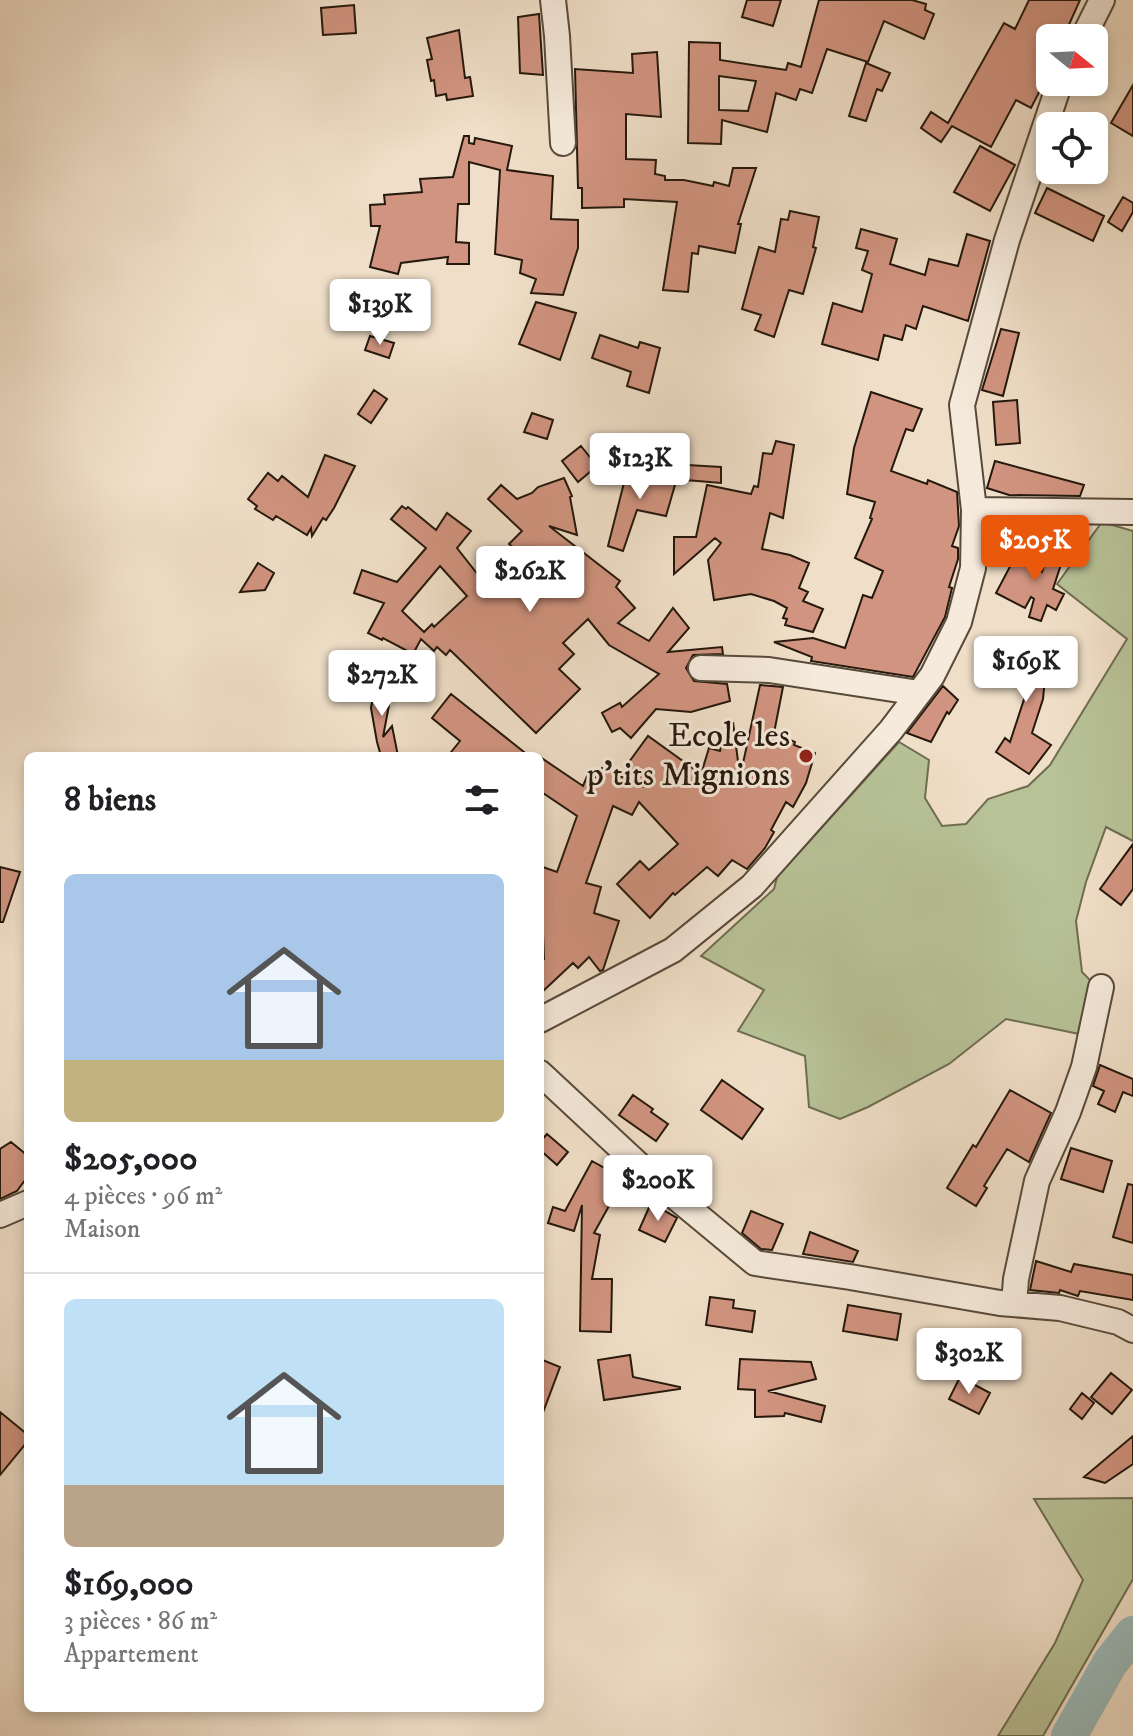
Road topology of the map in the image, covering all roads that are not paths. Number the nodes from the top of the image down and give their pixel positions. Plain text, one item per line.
1 (553, 0) edge
2 (1102, 0) edge
3 (1090, 24) edge
4 (1055, 96) edge
5 (563, 143) dead end
6 (974, 510) junction
7 (1133, 512) edge
8 (701, 668) dead end
9 (919, 693) junction
10 (1101, 987) dead end
11 (544, 1018) edge
12 (544, 1077) edge
13 (24, 1205) edge
14 (0, 1215) edge
15 (1014, 1304) junction
16 (1133, 1330) edge

1 - 5 street
2 - 3 street
4 - 6 street
6 - 7 street
6 - 9 street
8 - 9 street
9 - 11 street
10 - 15 street
12 - 15 street
13 - 14 street
15 - 16 street

